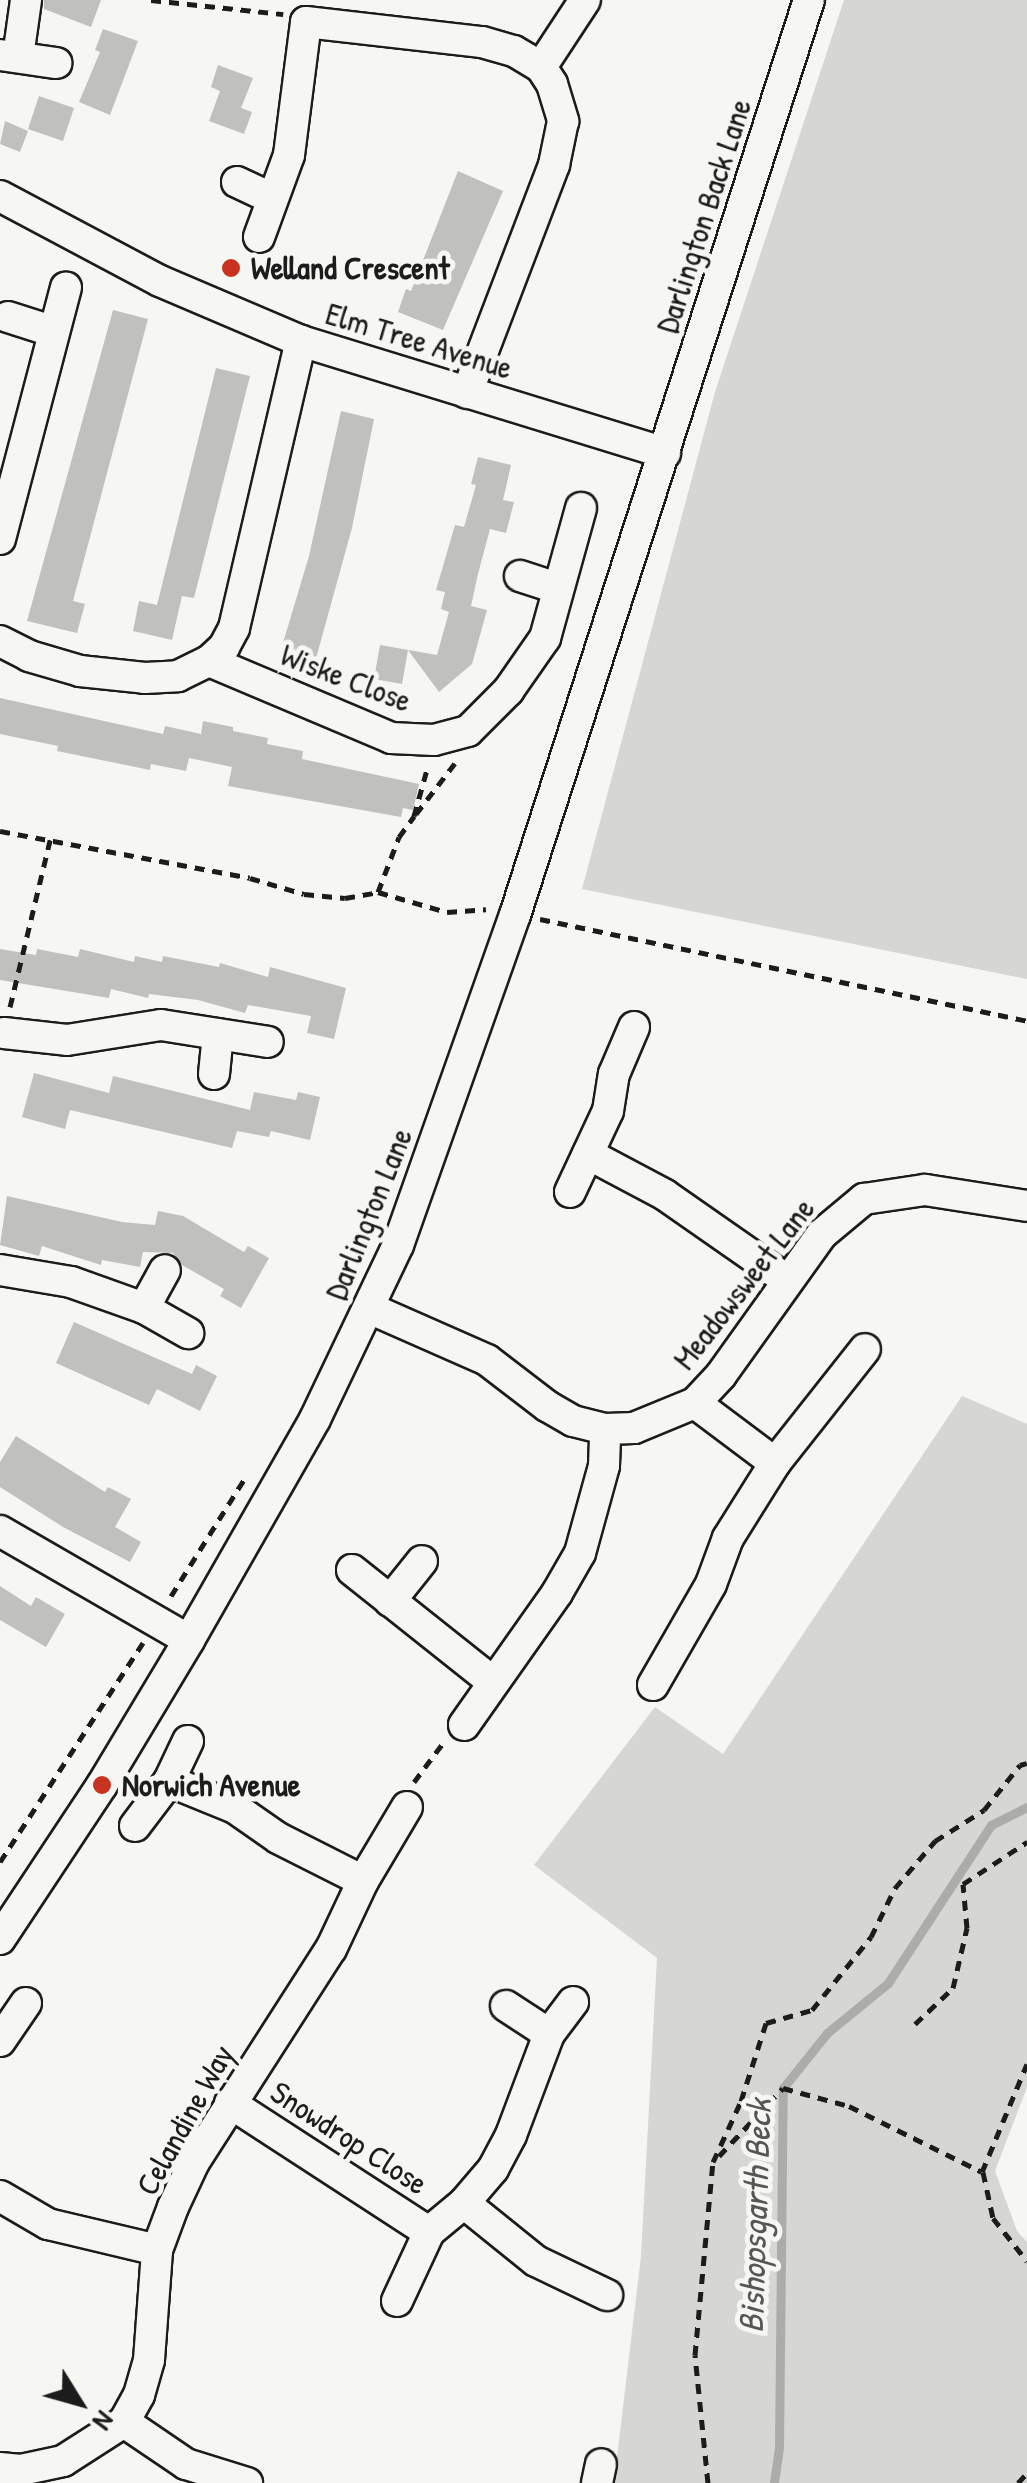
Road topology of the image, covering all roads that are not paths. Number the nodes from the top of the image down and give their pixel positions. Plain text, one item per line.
1 (26, 0) edge
2 (585, 0) edge
3 (809, 0) edge
4 (306, 13) edge
5 (9, 56) edge
6 (56, 63) dead end
7 (541, 67) junction
8 (238, 182) dead end
9 (0, 196) edge
10 (272, 198) junction
11 (259, 237) dead end
12 (66, 287) dead end
13 (8, 316) dead end
14 (52, 332) junction
15 (301, 341) junction
16 (468, 393) junction
17 (665, 452) junction
18 (581, 508) dead end
19 (0, 538) edge
20 (520, 576) dead end
21 (558, 588) junction
22 (0, 641) edge
23 (209, 661) junction
24 (634, 1027) dead end
25 (218, 1034) junction
26 (1, 1037) edge
27 (268, 1042) dead end
28 (214, 1074) dead end
29 (588, 1154) junction
30 (570, 1192) dead end
31 (1027, 1206) edge
32 (0, 1270) edge
33 (165, 1270) dead end
34 (787, 1280) junction
35 (144, 1308) junction
36 (369, 1308) junction
37 (188, 1333) dead end
38 (865, 1348) dead end
39 (694, 1403) junction
40 (605, 1430) junction
41 (776, 1463) junction
42 (0, 1532) edge
43 (422, 1561) dead end
44 (352, 1570) dead end
45 (390, 1601) junction
46 (190, 1640) junction
47 (494, 1682) junction
48 (653, 1685) dead end
49 (464, 1726) road end
50 (188, 1741) dead end
51 (169, 1781) junction
52 (407, 1807) road end
53 (135, 1826) dead end
54 (363, 1880) junction
55 (0, 1939) edge
56 (573, 2002) dead end
57 (26, 2003) dead end
58 (506, 2006) dead end
59 (549, 2034) junction
60 (0, 2041) edge
61 (230, 2103) junction
62 (0, 2196) edge
63 (464, 2203) junction
64 (429, 2232) junction
65 (157, 2250) junction
66 (607, 2296) dead end
67 (397, 2301) dead end
68 (124, 2422) junction
69 (0, 2468) edge
70 (247, 2483) edge

1 - 5 street
2 - 7 street
3 - 17 street, Darlington Back Lane
4 - 7 street
4 - 10 street
5 - 6 street
7 - 16 street
8 - 10 street
9 - 15 street, Elm Tree Avenue
10 - 11 street
12 - 14 street
13 - 14 street
14 - 19 street
15 - 16 street, Elm Tree Avenue
15 - 23 street
16 - 17 street, Elm Tree Avenue
17 - 36 street, Darlington Lane
18 - 21 street, Wiske Close
20 - 21 street
21 - 23 street, Wiske Close
22 - 23 street
24 - 29 street
25 - 26 street
25 - 27 street
25 - 28 street
29 - 30 street
29 - 34 street
31 - 34 street, Meadowsweet Lane
32 - 35 street
33 - 35 street
34 - 39 street, Meadowsweet Lane
35 - 37 street
36 - 40 street
36 - 46 street, Darlington Lane
38 - 41 street
39 - 40 street, Meadowsweet Lane
39 - 41 street
40 - 47 street
41 - 48 street
42 - 46 street
43 - 45 street
44 - 45 street
45 - 47 street
46 - 55 street, Darlington Lane
47 - 49 street
50 - 51 street
51 - 53 street
51 - 54 street
52 - 54 street, Celandine Way
54 - 61 street, Celandine Way
56 - 59 street, Snowdrop Close
57 - 60 street
58 - 59 street
59 - 63 street, Snowdrop Close
61 - 64 street, Snowdrop Close
61 - 65 street, Celandine Way
62 - 65 street
63 - 64 street, Snowdrop Close
63 - 66 street
64 - 67 street, Snowdrop Close
65 - 68 street, Celandine Way
68 - 69 street
68 - 70 street

